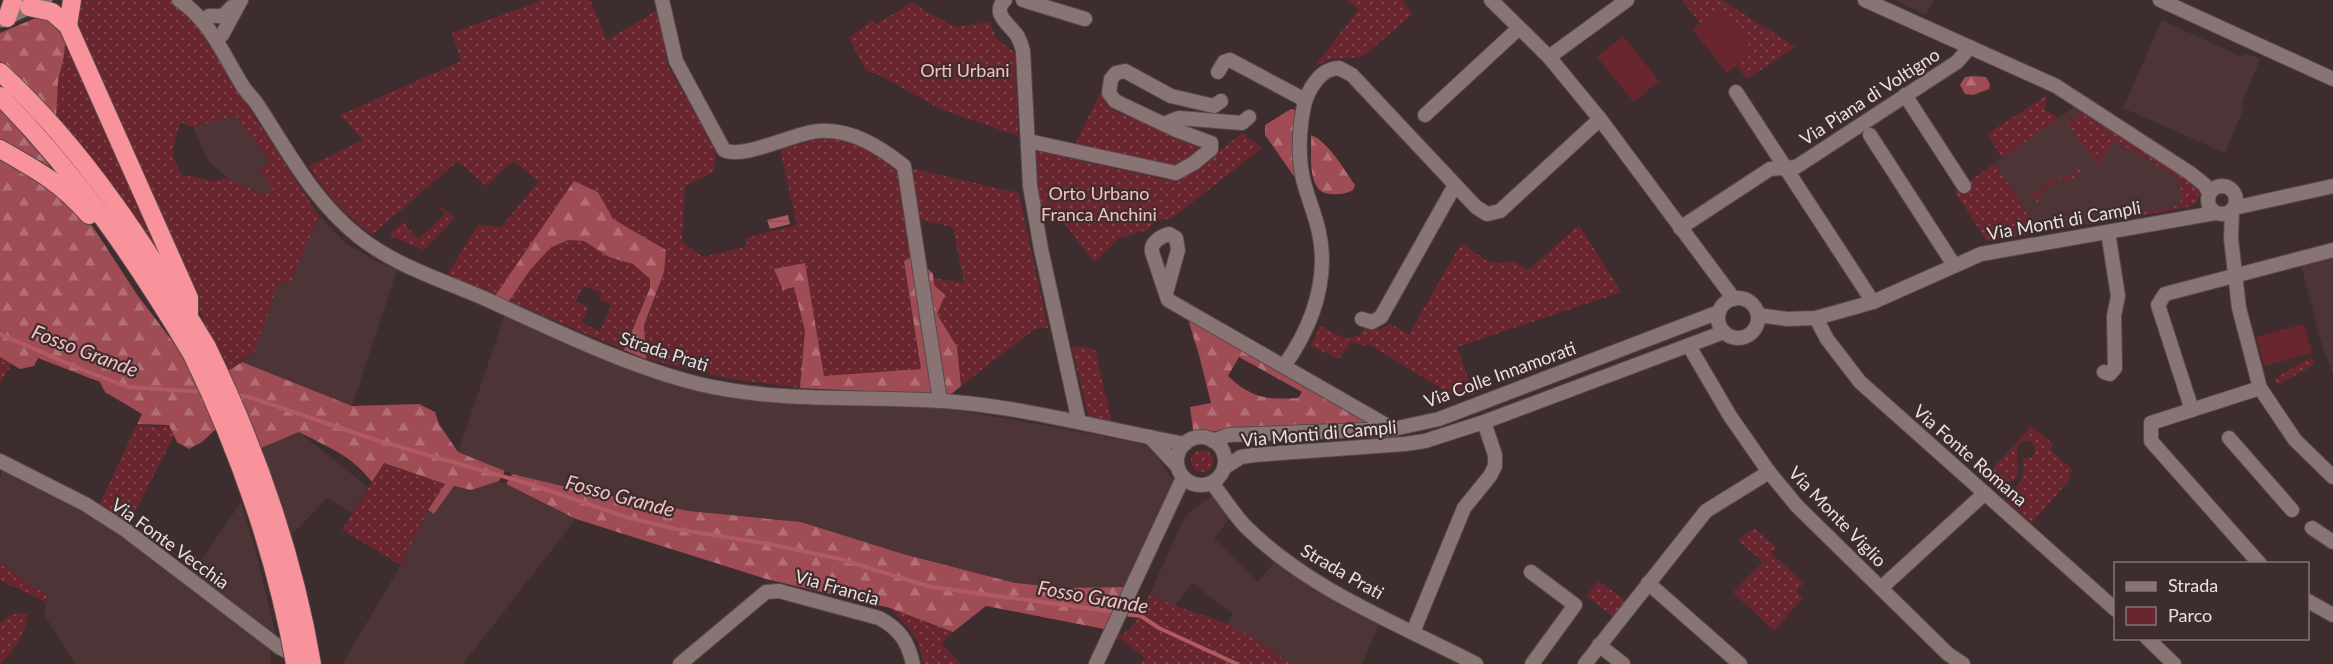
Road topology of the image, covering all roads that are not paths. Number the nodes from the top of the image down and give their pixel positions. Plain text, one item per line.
1 (72, 0) edge
2 (179, 0) edge
3 (192, 0) edge
4 (236, 0) edge
5 (241, 0) edge
6 (662, 0) edge
7 (1005, 0) edge
8 (1023, 0) edge
9 (1491, 0) edge
10 (1627, 0) edge
11 (1865, 0) edge
12 (2160, 0) edge
13 (29, 2) edge
14 (1610, 5) edge
15 (209, 16) junction
16 (4, 19) edge
17 (1085, 19) dead end
18 (68, 26) junction
19 (1520, 28) junction
20 (222, 35) junction
21 (1970, 47) junction
22 (1549, 57) junction
23 (0, 72) edge
24 (1218, 72) dead end
25 (2333, 79) edge
26 (1736, 92) dead end
27 (1905, 95) junction
28 (0, 96) edge
29 (1305, 100) junction
30 (1221, 101) dead end
31 (256, 103) junction
32 (1425, 116) dead end
33 (1250, 117) dead end
34 (1600, 119) junction
35 (1163, 124) junction
36 (1870, 135) dead end
37 (1028, 141) junction
38 (0, 149) edge
39 (1783, 167) junction
40 (1455, 185) junction
41 (1964, 186) dead end
42 (2333, 186) edge
43 (2219, 207) junction
44 (1680, 228) junction
45 (2108, 232) junction
46 (124, 246) junction
47 (2333, 250) edge
48 (1954, 265) junction
49 (2236, 277) junction
50 (1166, 293) dead end
51 (1734, 299) junction
52 (1873, 302) junction
53 (1719, 312) junction
54 (1758, 315) junction
55 (189, 317) junction
56 (1816, 318) junction
57 (1362, 319) dead end
58 (1724, 332) junction
59 (1689, 346) junction
60 (199, 350) junction
61 (1284, 366) junction
62 (2104, 372) dead end
63 (2260, 388) junction
64 (940, 401) junction
65 (2192, 410) junction
66 (1079, 422) junction
67 (1484, 422) junction
68 (1393, 429) junction
69 (1150, 437) junction
70 (2229, 438) dead end
71 (1213, 441) junction
72 (1185, 444) junction
73 (0, 461) edge
74 (1225, 467) junction
75 (1180, 472) junction
76 (1769, 472) junction
77 (2333, 477) edge
78 (1212, 483) junction
79 (1985, 493) junction
80 (2292, 510) dead end
81 (2312, 528) dead end
82 (2333, 542) edge
83 (2258, 562) edge
84 (1531, 572) dead end
85 (1648, 583) junction
86 (1881, 588) junction
87 (2309, 602) edge
88 (2114, 609) edge
89 (2333, 615) edge
90 (1413, 632) junction
91 (2148, 640) edge
92 (1599, 645) junction
93 (1096, 662) edge
94 (295, 664) edge
95 (313, 664) edge
96 (680, 664) edge
97 (913, 664) edge
98 (1476, 664) edge
99 (1532, 664) edge
100 (1585, 664) edge
101 (1623, 664) edge
102 (1740, 664) edge
103 (1963, 664) edge
104 (2174, 664) edge

1 - 18 highway
2 - 31 street, Strada Prati
3 - 15 street, Strada Prati
4 - 15 street
5 - 20 street
6 - 64 street
7 - 37 street
8 - 17 street
9 - 19 street
10 - 14 street
11 - 21 street
12 - 25 street
13 - 16 highway
13 - 18 highway
14 - 22 street
15 - 20 street, Strada Prati
18 - 55 highway
19 - 22 street
19 - 32 street
20 - 31 street, Strada Prati
21 - 27 street, Via Piana di Voltigno
21 - 43 street
22 - 34 street
23 - 55 highway
24 - 29 street
26 - 39 street
27 - 39 street, Via Piana di Voltigno
27 - 41 street
28 - 46 highway
29 - 40 street
29 - 61 street
30 - 35 street
31 - 64 street, Strada Prati
33 - 35 street
34 - 40 street
34 - 44 street
35 - 37 street
36 - 48 street
37 - 66 street
38 - 46 highway
39 - 44 street, Via Piana di Voltigno
39 - 52 street
40 - 57 street
42 - 43 street, Via Monti di Campli
43 - 45 street, Via Monti di Campli
43 - 49 street
44 - 51 street
45 - 48 street, Via Monti di Campli
45 - 62 street
46 - 60 highway
47 - 49 street
48 - 52 street, Via Monti di Campli
49 - 63 street
49 - 65 street
50 - 61 street
51 - 53 street
51 - 54 street
52 - 56 street, Via Monti di Campli
53 - 58 street
53 - 68 street, Via Colle Innamorati
54 - 56 street, Via Monti di Campli
54 - 58 street
55 - 60 highway
56 - 79 street, Via Fonte Romana
58 - 59 street, Via Monti di Campli
59 - 67 street, Via Monti di Campli
59 - 76 street, Via Monte Viglio
60 - 94 highway, bridge
60 - 95 highway, bridge
61 - 68 street
63 - 65 street
63 - 77 street
64 - 66 street, Strada Prati
65 - 83 street
66 - 69 street, Strada Prati
67 - 74 street, Via Monti di Campli
67 - 90 street
68 - 71 street, Via Colle Innamorati
69 - 72 street, Strada Prati
69 - 75 street
70 - 80 street
71 - 72 street
71 - 74 street
72 - 75 street
73 - 95 street, Via Fonte Vecchia
74 - 78 street
75 - 78 street
75 - 93 street
76 - 85 street
76 - 86 street, Via Monte Viglio
78 - 90 street, Strada Prati
79 - 86 street
79 - 88 street, Via Fonte Romana
81 - 82 street
84 - 99 street
85 - 92 street
85 - 102 street
86 - 103 street, Via Monte Viglio
87 - 89 street
90 - 98 street, Strada Prati
91 - 104 street
92 - 100 street
92 - 101 street
96 - 97 street, Via Francia

